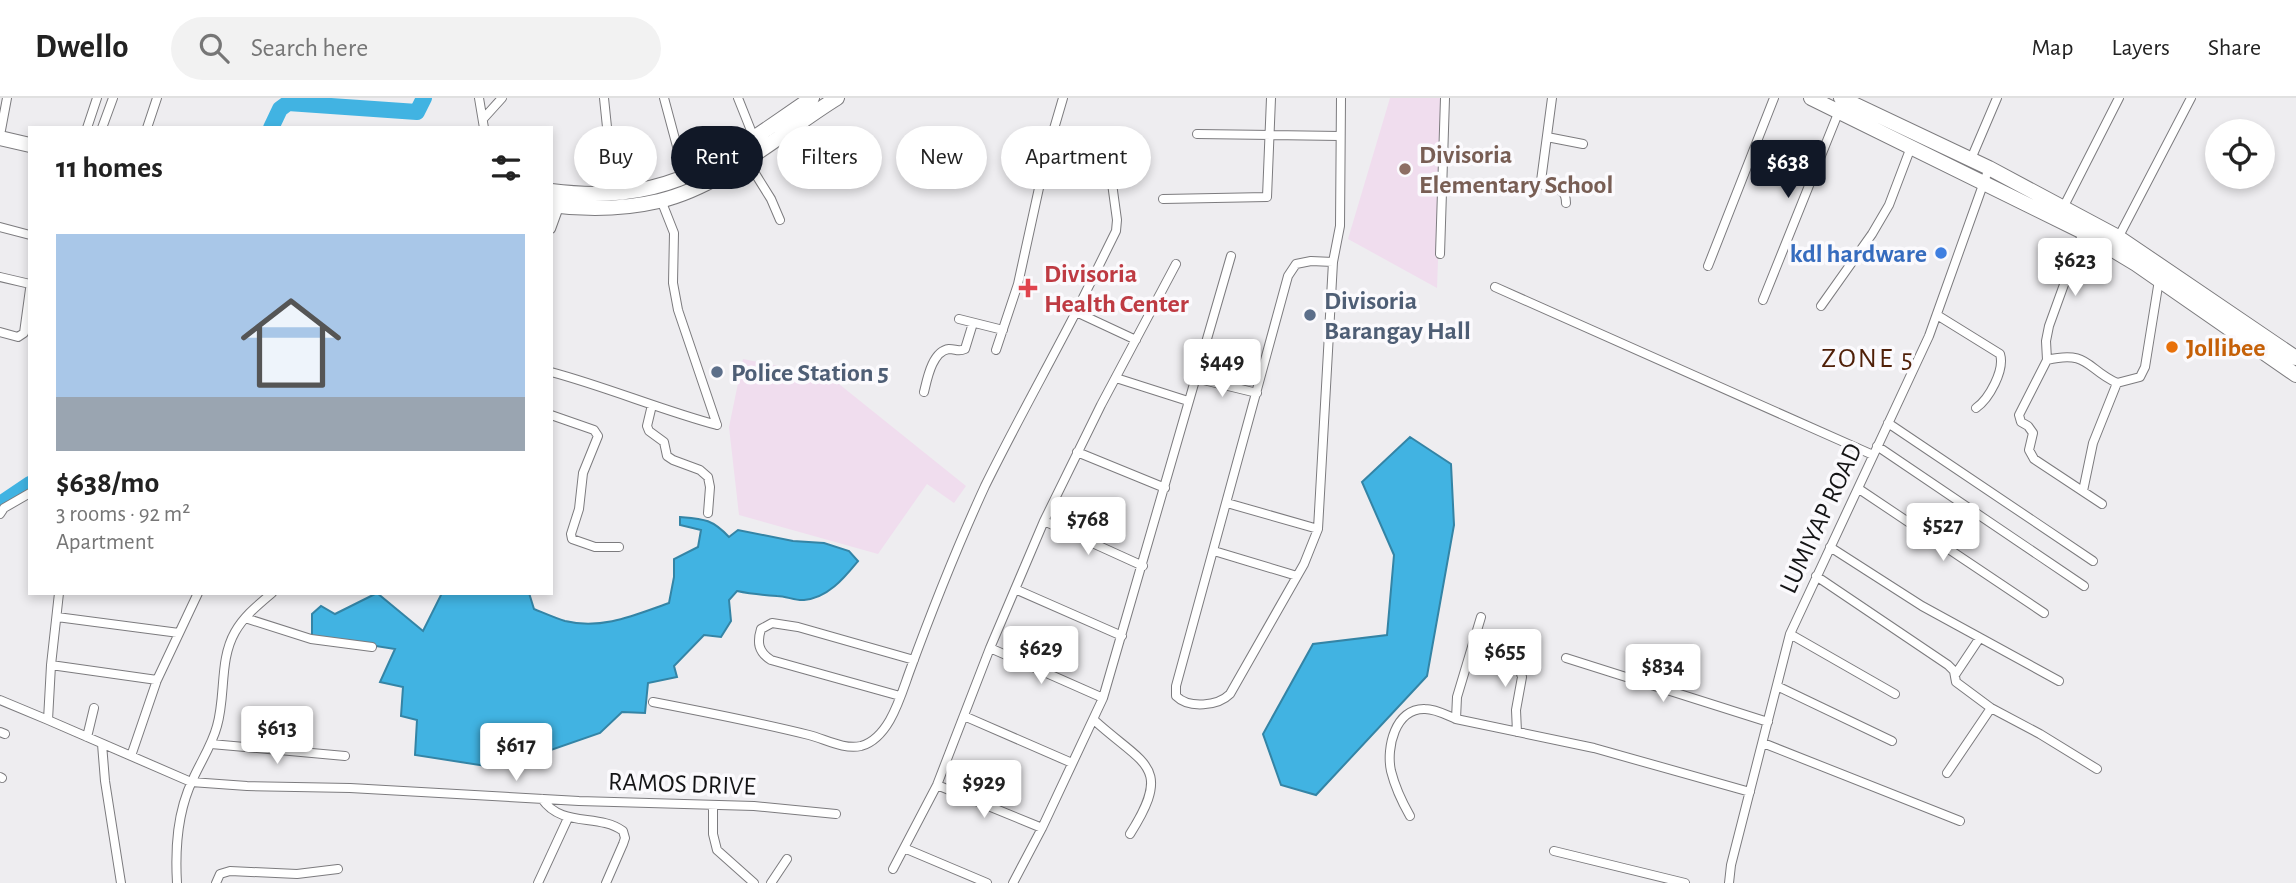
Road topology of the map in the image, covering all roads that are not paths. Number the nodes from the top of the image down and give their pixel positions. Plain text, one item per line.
1 (7, 98) edge
2 (97, 98) edge
3 (113, 98) edge
4 (158, 98) edge
5 (479, 98) edge
6 (502, 98) edge
7 (604, 98) edge
8 (664, 98) edge
9 (738, 98) edge
10 (812, 98) edge
11 (836, 98) edge
12 (1063, 98) edge
13 (1271, 98) edge
14 (1341, 98) edge
15 (1446, 98) edge
16 (1552, 98) edge
17 (1774, 98) edge
18 (1811, 98) edge
19 (1997, 98) edge
20 (2119, 98) edge
21 (2191, 98) edge
22 (1840, 105) edge
23 (483, 123) edge
24 (88, 126) edge
25 (103, 126) edge
26 (148, 126) edge
27 (672, 126) edge
28 (749, 126) edge
29 (1055, 126) edge
30 (763, 132) edge
31 (0, 133) edge
32 (1197, 134) dead end
33 (1270, 135) junction
34 (28, 136) edge
35 (1340, 136) junction
36 (1547, 137) junction
37 (28, 144) edge
38 (1583, 144) dead end
39 (763, 147) edge
40 (1911, 147) junction
41 (1971, 159) junction
42 (1989, 168) junction
43 (1983, 183) junction
44 (763, 187) edge
45 (673, 189) edge
46 (1039, 189) edge
47 (1113, 189) edge
48 (658, 194) junction
49 (614, 195) junction
50 (557, 199) edge
51 (1163, 199) dead end
52 (1566, 203) dead end
53 (2064, 206) junction
54 (553, 219) edge
55 (780, 220) dead end
56 (0, 227) edge
57 (2083, 233) junction
58 (28, 234) edge
59 (2115, 243) junction
60 (1440, 254) dead end
61 (1231, 256) dead end
62 (1333, 262) junction
63 (1176, 264) dead end
64 (1708, 266) dead end
65 (0, 277) edge
66 (2159, 280) junction
67 (28, 285) edge
68 (1495, 287) dead end
69 (1763, 300) dead end
70 (28, 302) edge
71 (1821, 306) dead end
72 (1076, 312) junction
73 (1937, 315) junction
74 (959, 319) dead end
75 (973, 323) junction
76 (1003, 330) junction
77 (0, 332) edge
78 (1136, 340) junction
79 (996, 350) dead end
80 (2296, 358) edge
81 (2047, 360) junction
82 (553, 373) edge
83 (2296, 375) edge
84 (1116, 378) junction
85 (1195, 378) junction
86 (2117, 383) junction
87 (924, 392) dead end
88 (1257, 393) junction
89 (1188, 401) junction
90 (652, 405) junction
91 (1976, 408) dead end
92 (553, 416) edge
93 (1888, 423) junction
94 (1877, 446) junction
95 (1077, 452) junction
96 (1873, 455) junction
97 (1165, 488) junction
98 (1858, 489) junction
99 (2083, 491) junction
100 (28, 494) edge
101 (1227, 503) junction
102 (2102, 504) dead end
103 (708, 513) dead end
104 (0, 514) edge
105 (1045, 521) junction
106 (1318, 529) junction
107 (619, 547) dead end
108 (1830, 547) junction
109 (1214, 551) junction
110 (2093, 561) dead end
111 (1143, 566) junction
112 (1297, 576) junction
113 (1816, 576) junction
114 (2084, 586) dead end
115 (1015, 589) junction
116 (59, 595) edge
117 (197, 595) edge
118 (270, 595) edge
119 (2044, 612) dead end
120 (57, 617) junction
121 (1482, 617) dead end
122 (245, 618) junction
123 (179, 633) junction
124 (1790, 634) junction
125 (1122, 636) junction
126 (1979, 639) junction
127 (1510, 640) dead end
128 (372, 647) dead end
129 (990, 648) junction
130 (1566, 658) dead end
131 (914, 660) junction
132 (51, 665) junction
133 (1955, 676) junction
134 (157, 680) junction
135 (2059, 681) dead end
136 (1777, 686) junction
137 (1895, 694) dead end
138 (900, 696) junction
139 (1103, 698) junction
140 (0, 700) edge
141 (653, 702) dead end
142 (94, 708) dead end
143 (1991, 708) junction
144 (964, 716) junction
145 (1456, 719) junction
146 (48, 720) junction
147 (1094, 720) junction
148 (1768, 722) junction
149 (1517, 732) junction
150 (87, 737) junction
151 (1892, 741) dead end
152 (1763, 743) junction
153 (102, 744) junction
154 (211, 744) junction
155 (131, 756) junction
156 (345, 756) dead end
157 (1072, 763) junction
158 (2097, 769) dead end
159 (1947, 773) dead end
160 (191, 782) junction
161 (937, 785) junction
162 (1750, 792) junction
163 (542, 799) junction
164 (713, 805) junction
165 (836, 814) dead end
166 (1410, 816) dead end
167 (568, 818) junction
168 (1960, 821) dead end
169 (1042, 828) junction
170 (1130, 834) dead end
171 (904, 848) junction
172 (1554, 851) dead end
173 (787, 859) dead end
174 (338, 869) dead end
175 (893, 869) dead end
176 (121, 883) edge
177 (177, 883) edge
178 (216, 883) edge
179 (538, 883) edge
180 (606, 883) edge
181 (754, 883) edge
182 (771, 883) edge
183 (987, 883) edge
184 (1013, 883) edge
185 (1685, 883) edge
186 (1729, 883) edge

1 - 31 street
2 - 24 street
3 - 25 street
4 - 26 street
5 - 23 street
6 - 23 street
7 - 49 street
8 - 27 street
9 - 28 street
10 - 30 highway
11 - 39 highway
12 - 29 street
13 - 33 street
14 - 35 street
15 - 60 street
16 - 36 street
17 - 64 street
18 - 22 highway
19 - 41 street
20 - 53 street
21 - 59 street
22 - 40 highway
22 - 41 highway
22 - 69 street
31 - 34 highway
31 - 37 highway
32 - 33 street
33 - 35 street
33 - 51 street
35 - 62 street
36 - 38 street
36 - 52 street
40 - 43 highway
40 - 71 street
41 - 42 highway
42 - 43 street, LUMIYAP ROAD
42 - 53 highway
43 - 57 highway
43 - 73 street, LUMIYAP ROAD
44 - 55 street
45 - 48 highway
46 - 76 street
47 - 72 street
48 - 49 highway
48 - 50 highway
48 - 90 street
49 - 50 highway
50 - 54 street
53 - 59 highway
56 - 58 street
57 - 59 highway
57 - 81 street
59 - 66 highway
59 - 80 highway
61 - 85 street
62 - 88 street
62 - 106 street
63 - 78 street
65 - 67 street
66 - 83 highway
66 - 86 street
68 - 96 street
70 - 77 street
72 - 78 street
72 - 131 street
73 - 91 street
73 - 93 street, LUMIYAP ROAD
74 - 75 street
75 - 76 street
75 - 87 street
76 - 79 street
78 - 84 street
81 - 86 street
81 - 99 street
82 - 90 street
84 - 89 street
84 - 95 street
85 - 88 street
85 - 89 street
86 - 99 street
88 - 101 street
89 - 97 street
90 - 103 street
92 - 107 street
93 - 94 street, LUMIYAP ROAD
93 - 110 street
94 - 96 street, LUMIYAP ROAD
94 - 114 street
95 - 97 street
95 - 105 street
96 - 98 street, LUMIYAP ROAD
97 - 111 street
98 - 108 street, LUMIYAP ROAD
98 - 119 street
99 - 102 street
100 - 104 street
101 - 106 street
101 - 109 street
105 - 111 street
105 - 115 street
106 - 112 street
108 - 113 street, LUMIYAP ROAD
108 - 126 street
109 - 112 street
109 - 112 street
111 - 125 street
113 - 124 street, LUMIYAP ROAD
113 - 133 street
115 - 125 street
115 - 129 street
116 - 120 street
117 - 123 street
118 - 122 street
120 - 123 street
120 - 132 street
121 - 145 street
122 - 128 street
122 - 154 street
123 - 134 street
124 - 136 street, LUMIYAP ROAD
124 - 137 street
125 - 139 street
126 - 133 street
126 - 135 street
127 - 149 street
129 - 139 street
129 - 144 street
130 - 148 street
131 - 138 street
131 - 138 street
132 - 134 street
132 - 146 street
133 - 143 street
134 - 155 street
136 - 148 street, LUMIYAP ROAD
136 - 151 street
138 - 141 street
139 - 147 street
140 - 146 street, RAMOS DRIVE
142 - 150 street
143 - 158 street
143 - 159 street
144 - 157 street
144 - 161 street
145 - 149 street
145 - 166 street
146 - 150 street, RAMOS DRIVE
147 - 157 street
147 - 170 street
148 - 152 street, LUMIYAP ROAD
149 - 162 street
150 - 153 street, RAMOS DRIVE
152 - 162 street, LUMIYAP ROAD
152 - 168 street
153 - 155 street, RAMOS DRIVE
153 - 176 street
154 - 156 street
154 - 160 street
155 - 160 street, RAMOS DRIVE
157 - 169 street
160 - 163 street, RAMOS DRIVE
160 - 177 street
161 - 169 street
161 - 171 street
162 - 186 street, LUMIYAP ROAD
163 - 164 street, RAMOS DRIVE
163 - 167 street
164 - 165 street, RAMOS DRIVE
164 - 181 street
167 - 179 street
167 - 180 street
169 - 184 street
171 - 175 street
171 - 183 street
172 - 185 street
173 - 182 street
174 - 178 street

